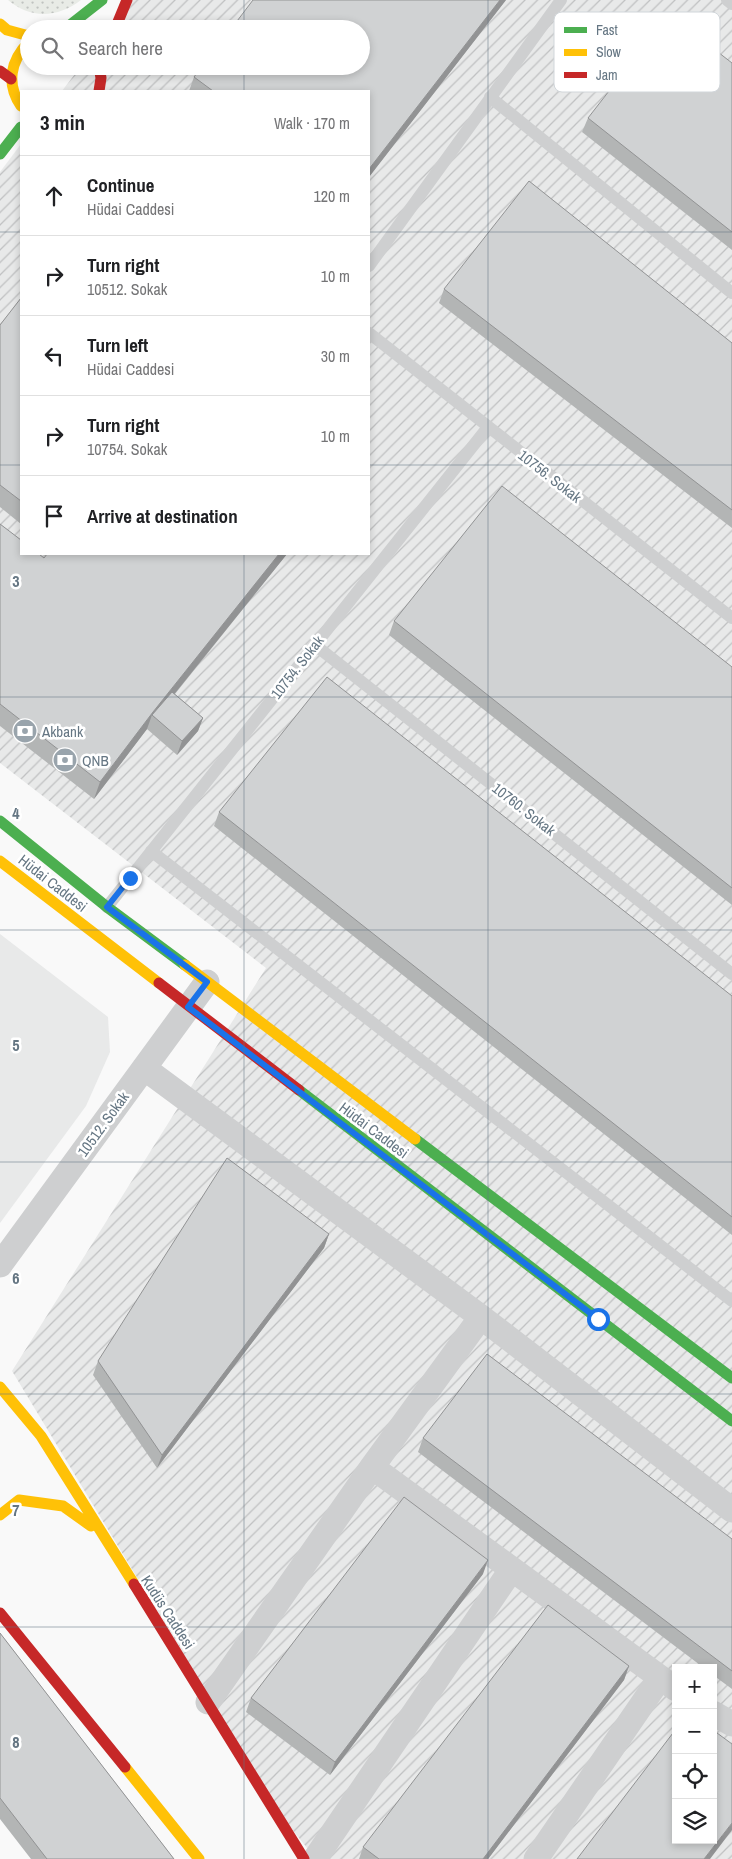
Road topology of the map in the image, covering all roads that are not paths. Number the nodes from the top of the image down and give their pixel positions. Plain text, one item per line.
1 (102, 0) edge
2 (127, 0) edge
3 (561, 0) edge
4 (727, 0) edge
5 (732, 4) edge
6 (76, 20) edge
7 (119, 20) edge
8 (0, 24) edge
9 (20, 34) edge
10 (20, 53) edge
11 (0, 70) edge
12 (101, 75) edge
13 (103, 75) edge
14 (11, 79) junction
15 (99, 90) edge
16 (108, 90) edge
17 (490, 97) junction
18 (20, 104) edge
19 (20, 128) edge
20 (0, 154) edge
21 (370, 265) edge
22 (732, 293) edge
23 (370, 333) edge
24 (488, 427) junction
25 (732, 618) edge
26 (315, 644) junction
27 (0, 821) edge
28 (151, 851) junction
29 (0, 861) edge
30 (107, 907) junction
31 (732, 974) edge
32 (207, 982) junction
33 (188, 1007) junction
34 (144, 1068) junction
35 (0, 1265) edge
36 (732, 1301) edge
37 (481, 1317) junction
38 (732, 1378) edge
39 (0, 1387) edge
40 (732, 1421) edge
41 (372, 1467) junction
42 (732, 1510) edge
43 (0, 1515) edge
44 (99, 1531) junction
45 (512, 1570) junction
46 (0, 1613) edge
47 (668, 1684) edge
48 (208, 1702) junction
49 (717, 1715) edge
50 (732, 1724) edge
51 (199, 1859) edge
52 (304, 1859) edge
53 (315, 1859) edge
54 (536, 1859) edge

1 - 6 main road
2 - 7 main road
3 - 17 lane
4 - 5 lane
8 - 9 main road
10 - 14 main road
11 - 14 main road
12 - 15 main road
13 - 16 lane
14 - 18 main road
17 - 21 lane
17 - 22 lane
19 - 20 main road
23 - 24 lane, 10756. Sokak
24 - 25 lane, 10756. Sokak
24 - 26 lane, 10754. Sokak
26 - 28 lane, 10754. Sokak
26 - 31 lane, 10760. Sokak
27 - 30 main road, Hüdai Caddesi
28 - 30 lane, 10754. Sokak
28 - 36 lane
29 - 33 main road, Hüdai Caddesi
30 - 32 main road, Hüdai Caddesi
32 - 33 street, 10512. Sokak
32 - 38 main road, Hüdai Caddesi
33 - 34 street, 10512. Sokak
33 - 40 main road, Hüdai Caddesi
34 - 35 street, 10512. Sokak
34 - 37 street
37 - 41 street
37 - 42 street
39 - 44 main road, Kudüs Caddesi
41 - 45 street
41 - 48 street
43 - 44 main road
44 - 48 main road, Kudüs Caddesi
45 - 47 street
45 - 53 street
46 - 51 main road
47 - 54 street
48 - 52 main road, Kudüs Caddesi
49 - 50 street

